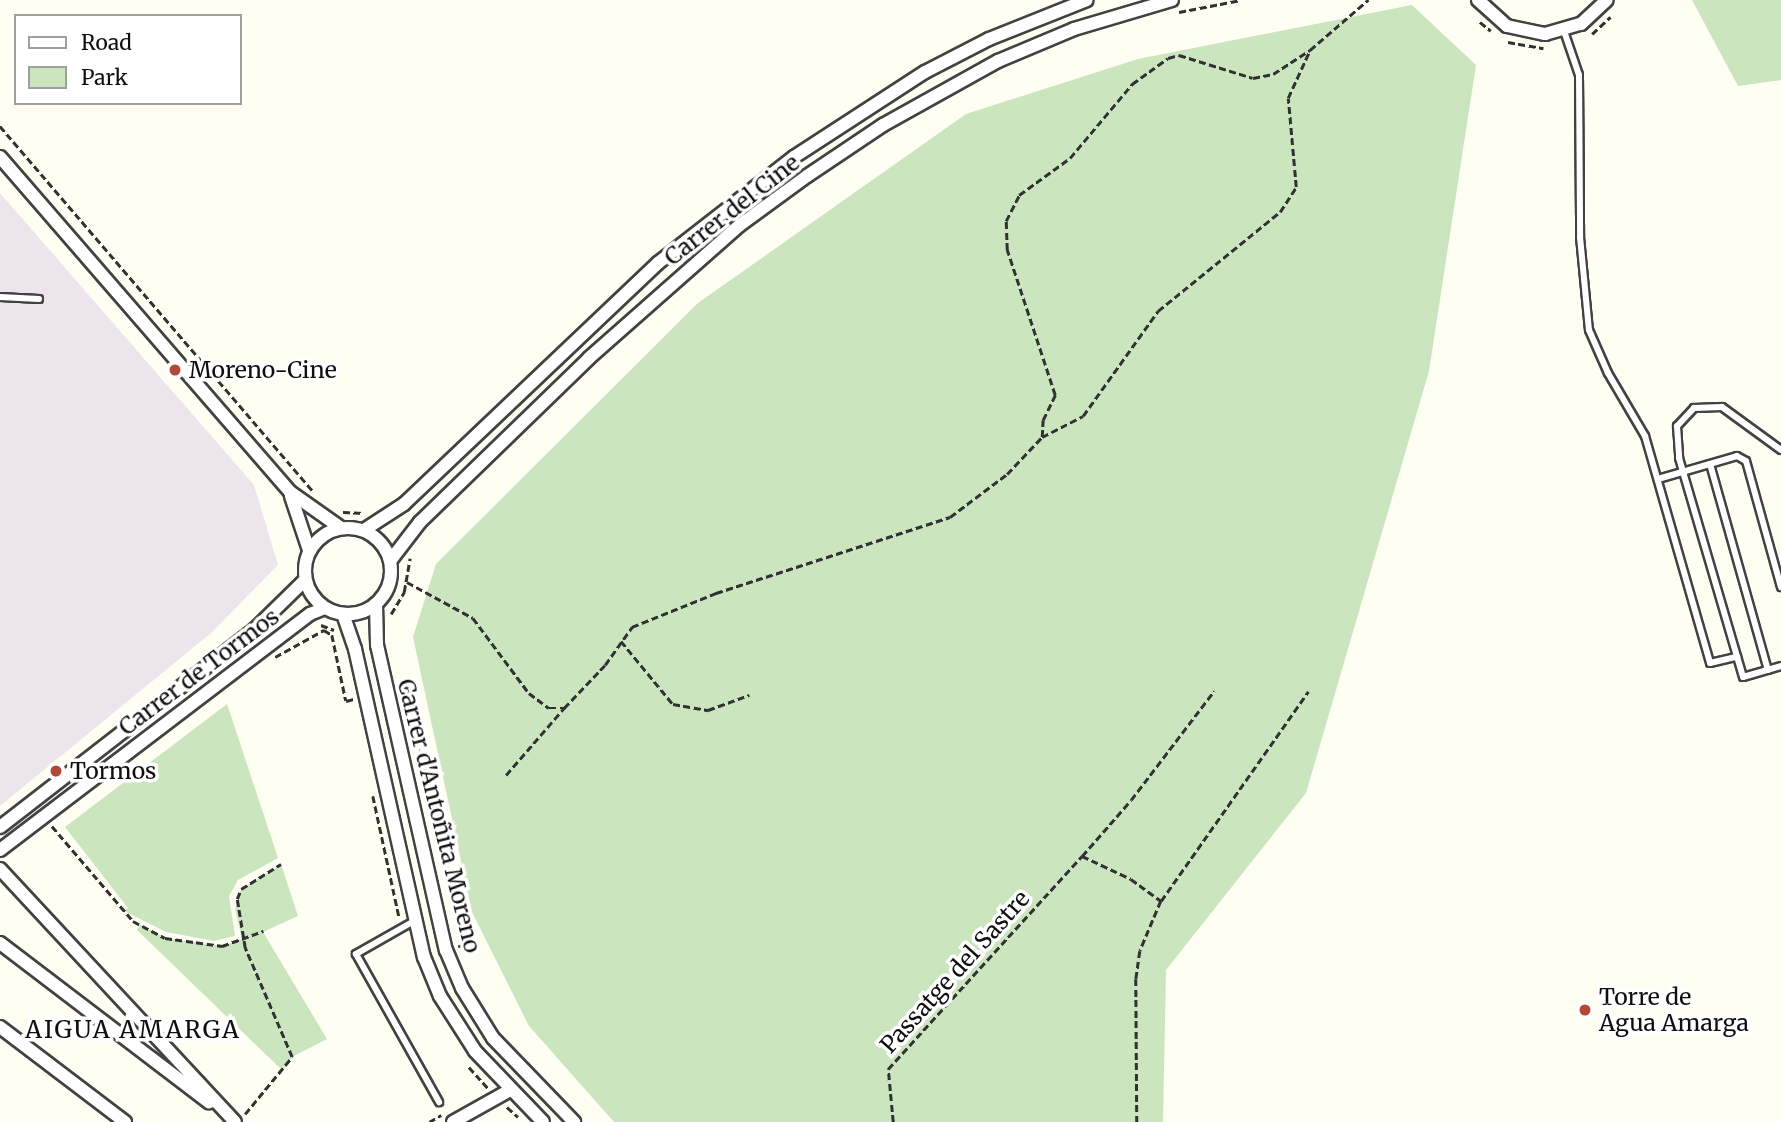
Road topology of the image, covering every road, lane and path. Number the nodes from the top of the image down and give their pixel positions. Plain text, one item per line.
1 (1087, 0) edge
2 (1172, 0) edge
3 (1241, 0) edge
4 (1368, 0) edge
5 (1478, 0) edge
6 (1607, 0) edge
7 (1166, 15) dead end
8 (1564, 32) junction
9 (1310, 50) junction
10 (0, 126) edge
11 (0, 158) edge
12 (0, 297) edge
13 (38, 299) dead end
14 (1042, 437) junction
15 (1781, 450) edge
16 (1710, 464) junction
17 (1683, 471) junction
18 (1658, 479) junction
19 (289, 492) junction
20 (322, 500) dead end
21 (331, 509) dead end
22 (367, 513) dead end
23 (341, 527) junction
24 (364, 530) junction
25 (309, 550) junction
26 (410, 557) dead end
27 (390, 561) junction
28 (305, 580) junction
29 (407, 582) junction
30 (1781, 587) edge
31 (376, 604) junction
32 (325, 608) junction
33 (343, 614) junction
34 (389, 623) dead end
35 (621, 641) junction
36 (1737, 657) junction
37 (264, 665) dead end
38 (1781, 666) edge
39 (1768, 670) junction
40 (386, 685) junction
41 (407, 687) dead end
42 (365, 691) junction
43 (1214, 691) dead end
44 (1308, 692) dead end
45 (749, 695) dead end
46 (564, 708) junction
47 (506, 775) dead end
48 (63, 817) dead end
49 (52, 826) junction
50 (0, 827) edge
51 (42, 834) dead end
52 (0, 850) edge
53 (1082, 856) junction
54 (281, 864) dead end
55 (0, 869) edge
56 (446, 899) dead end
57 (1161, 901) junction
58 (449, 912) dead end
59 (414, 921) junction
60 (263, 931) dead end
61 (243, 938) junction
62 (0, 943) edge
63 (458, 947) junction
64 (463, 957) dead end
65 (0, 1027) edge
66 (510, 1090) junction
67 (439, 1102) dead end
68 (125, 1122) edge
69 (236, 1122) edge
70 (453, 1122) edge
71 (543, 1122) edge
72 (575, 1122) edge
73 (893, 1122) edge
74 (1137, 1122) edge

1 - 24 street, Carrer del Cine
2 - 27 street, Carrer del Cine
3 - 7 path
4 - 9 path
5 - 8 street
6 - 8 street
8 - 18 lane
9 - 14 path
9 - 14 path
10 - 20 path
11 - 19 street
12 - 13 lane
14 - 35 path
15 - 17 lane
16 - 17 lane
16 - 30 lane
16 - 39 lane
17 - 18 lane
17 - 36 lane
18 - 36 lane
19 - 23 street
19 - 25 street
21 - 22 path
23 - 24 street
23 - 25 street
24 - 27 street
25 - 28 street
26 - 29 path
27 - 31 street
28 - 32 street
28 - 50 street, Carrer de Tormos
29 - 34 path
29 - 46 path
31 - 33 street
31 - 40 street, Carrer d'Antoñita Moreno
32 - 33 street
32 - 52 street, Carrer de Tormos
33 - 42 street, Carrer d'Antoñita Moreno
35 - 45 path
35 - 46 path
36 - 39 lane
37 - 42 path
38 - 39 lane
40 - 56 path
40 - 72 street, Carrer d'Antoñita Moreno
41 - 63 path
42 - 59 street, Carrer d'Antoñita Moreno
43 - 53 path, Passatge del Sastre
44 - 57 path
46 - 47 path
48 - 49 path
49 - 51 path
49 - 61 path
53 - 57 path
53 - 73 path, Passatge del Sastre
54 - 61 path
55 - 69 street
57 - 74 path
58 - 63 path
59 - 66 street, Carrer d'Antoñita Moreno
59 - 67 lane
60 - 61 path
61 - 69 path
62 - 69 street
63 - 64 path
65 - 68 street
66 - 70 street
66 - 71 street, Carrer d'Antoñita Moreno

